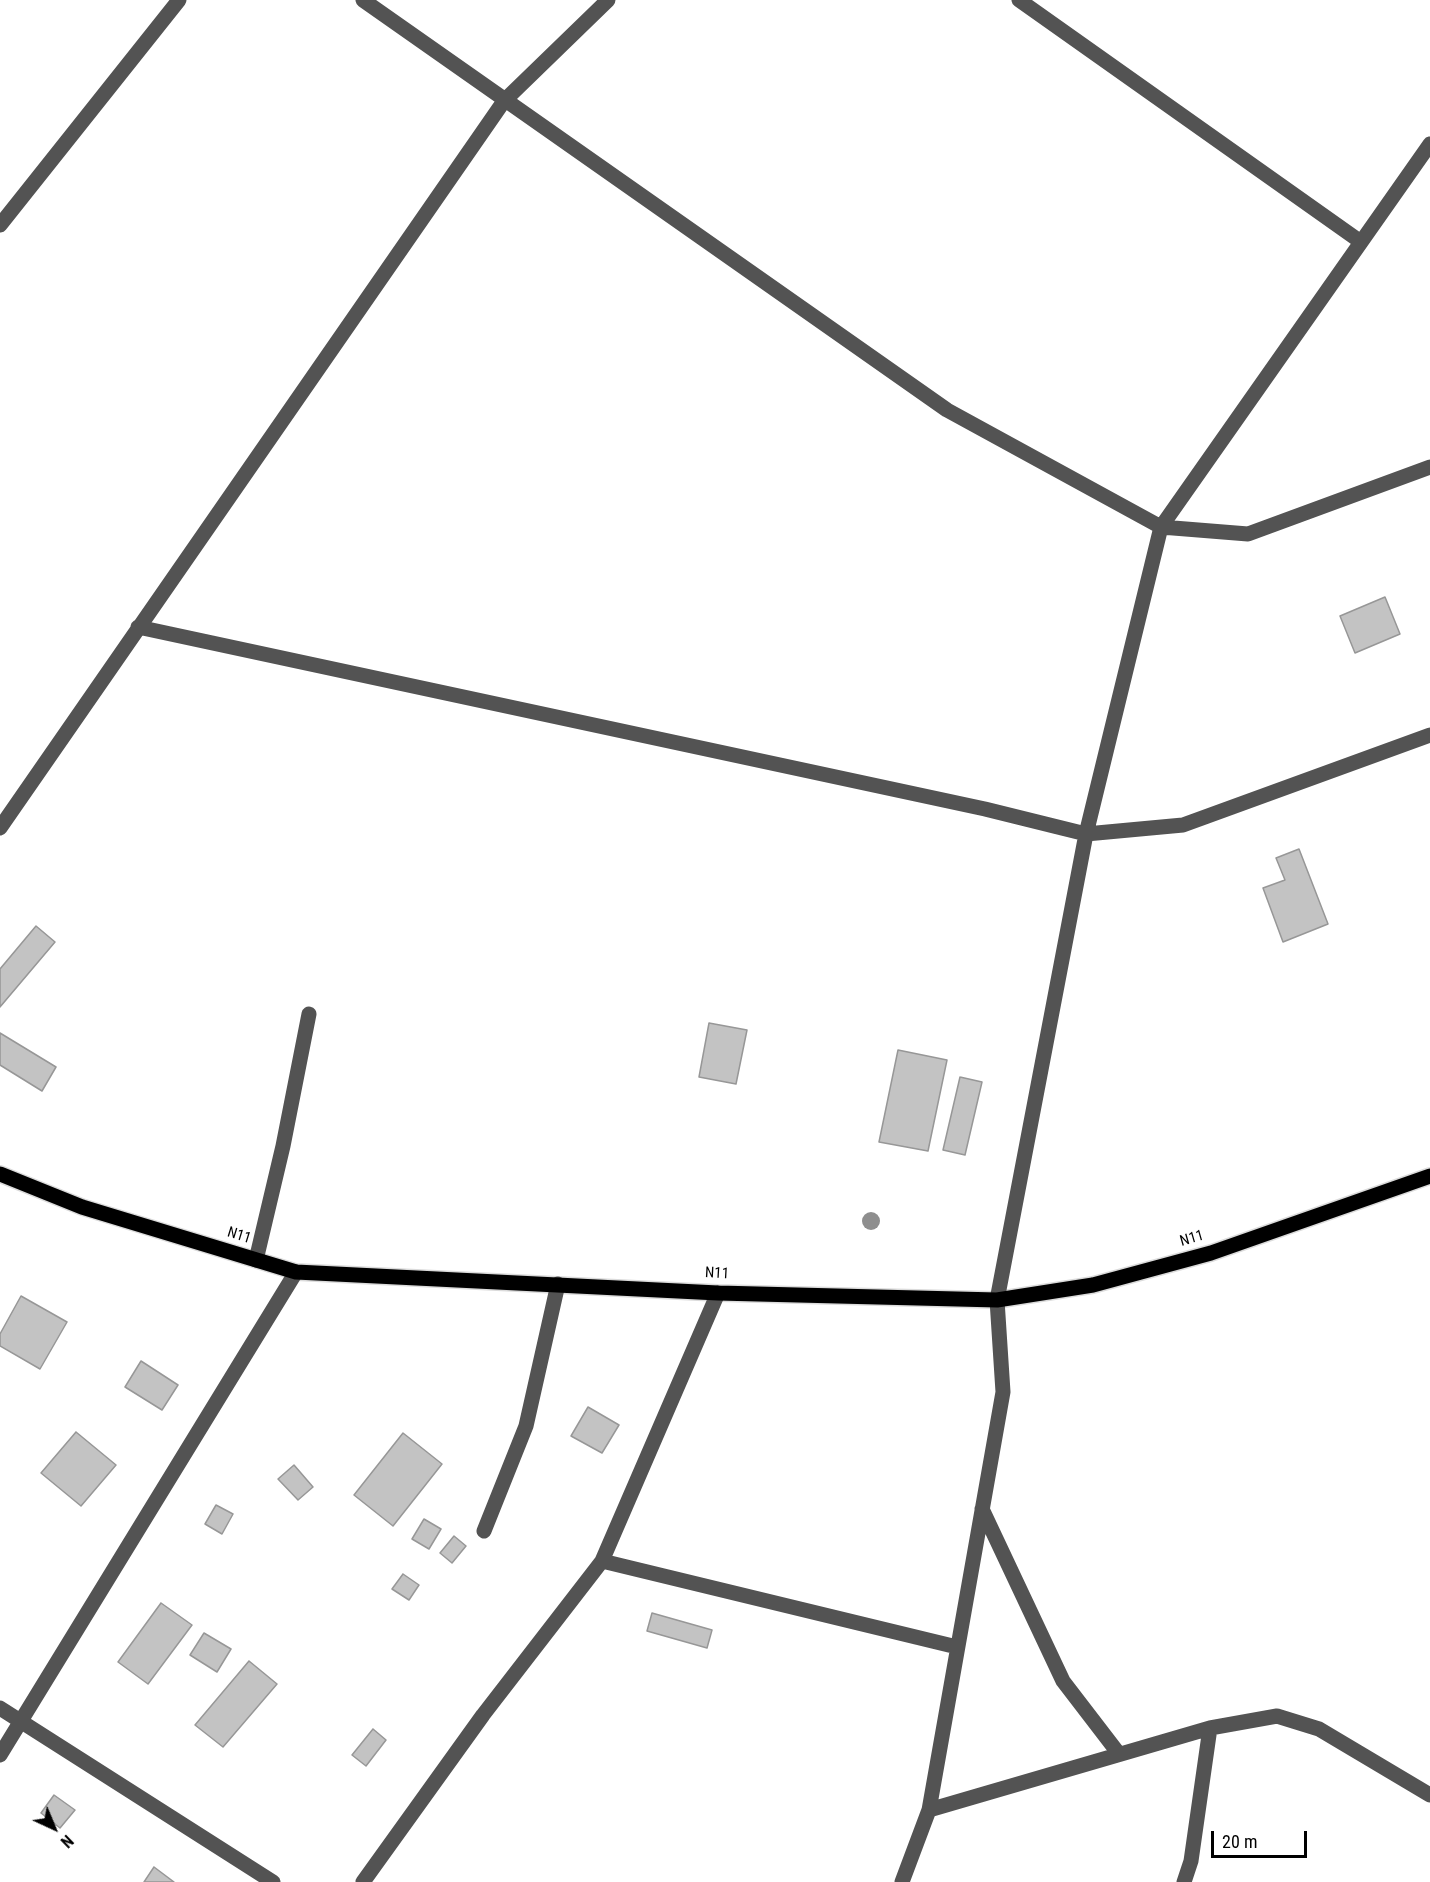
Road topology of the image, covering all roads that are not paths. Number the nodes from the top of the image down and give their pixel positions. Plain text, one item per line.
1 (179, 0) edge
2 (363, 0) edge
3 (608, 0) edge
4 (1019, 0) edge
5 (504, 101) junction
6 (1430, 144) edge
7 (0, 225) edge
8 (1361, 242) junction
9 (1430, 467) edge
10 (1161, 527) junction
11 (138, 627) junction
12 (1430, 735) edge
13 (0, 828) edge
14 (1086, 834) junction
15 (309, 1014) dead end
16 (0, 1174) edge
17 (1430, 1176) edge
18 (256, 1260) junction
19 (296, 1272) junction
20 (558, 1284) junction
21 (718, 1293) junction
22 (998, 1300) junction
23 (982, 1509) junction
24 (484, 1531) dead end
25 (602, 1561) junction
26 (957, 1647) junction
27 (0, 1708) edge
28 (21, 1721) junction
29 (1210, 1728) junction
30 (1119, 1754) junction
31 (0, 1755) edge
32 (1430, 1795) edge
33 (929, 1810) junction
34 (273, 1882) edge
35 (363, 1882) edge
36 (903, 1882) edge
37 (1184, 1882) edge

1 - 7 street
2 - 5 street
3 - 5 street
4 - 8 street
5 - 10 street
5 - 11 street
6 - 8 street
8 - 10 street
9 - 10 street
10 - 14 street
11 - 13 street
11 - 14 street
12 - 14 street
14 - 22 street
15 - 18 street
16 - 18 main road, N11
17 - 22 main road, N11
18 - 19 main road, N11
19 - 20 main road, N11
19 - 28 street
20 - 21 main road, N11
20 - 24 street
21 - 22 main road, N11
21 - 25 street
22 - 23 street
23 - 26 street
23 - 30 street
25 - 26 street
25 - 35 street
26 - 33 street
27 - 28 street
28 - 31 street
28 - 34 street
29 - 30 street
29 - 32 street
29 - 37 street
30 - 33 street
33 - 36 street

